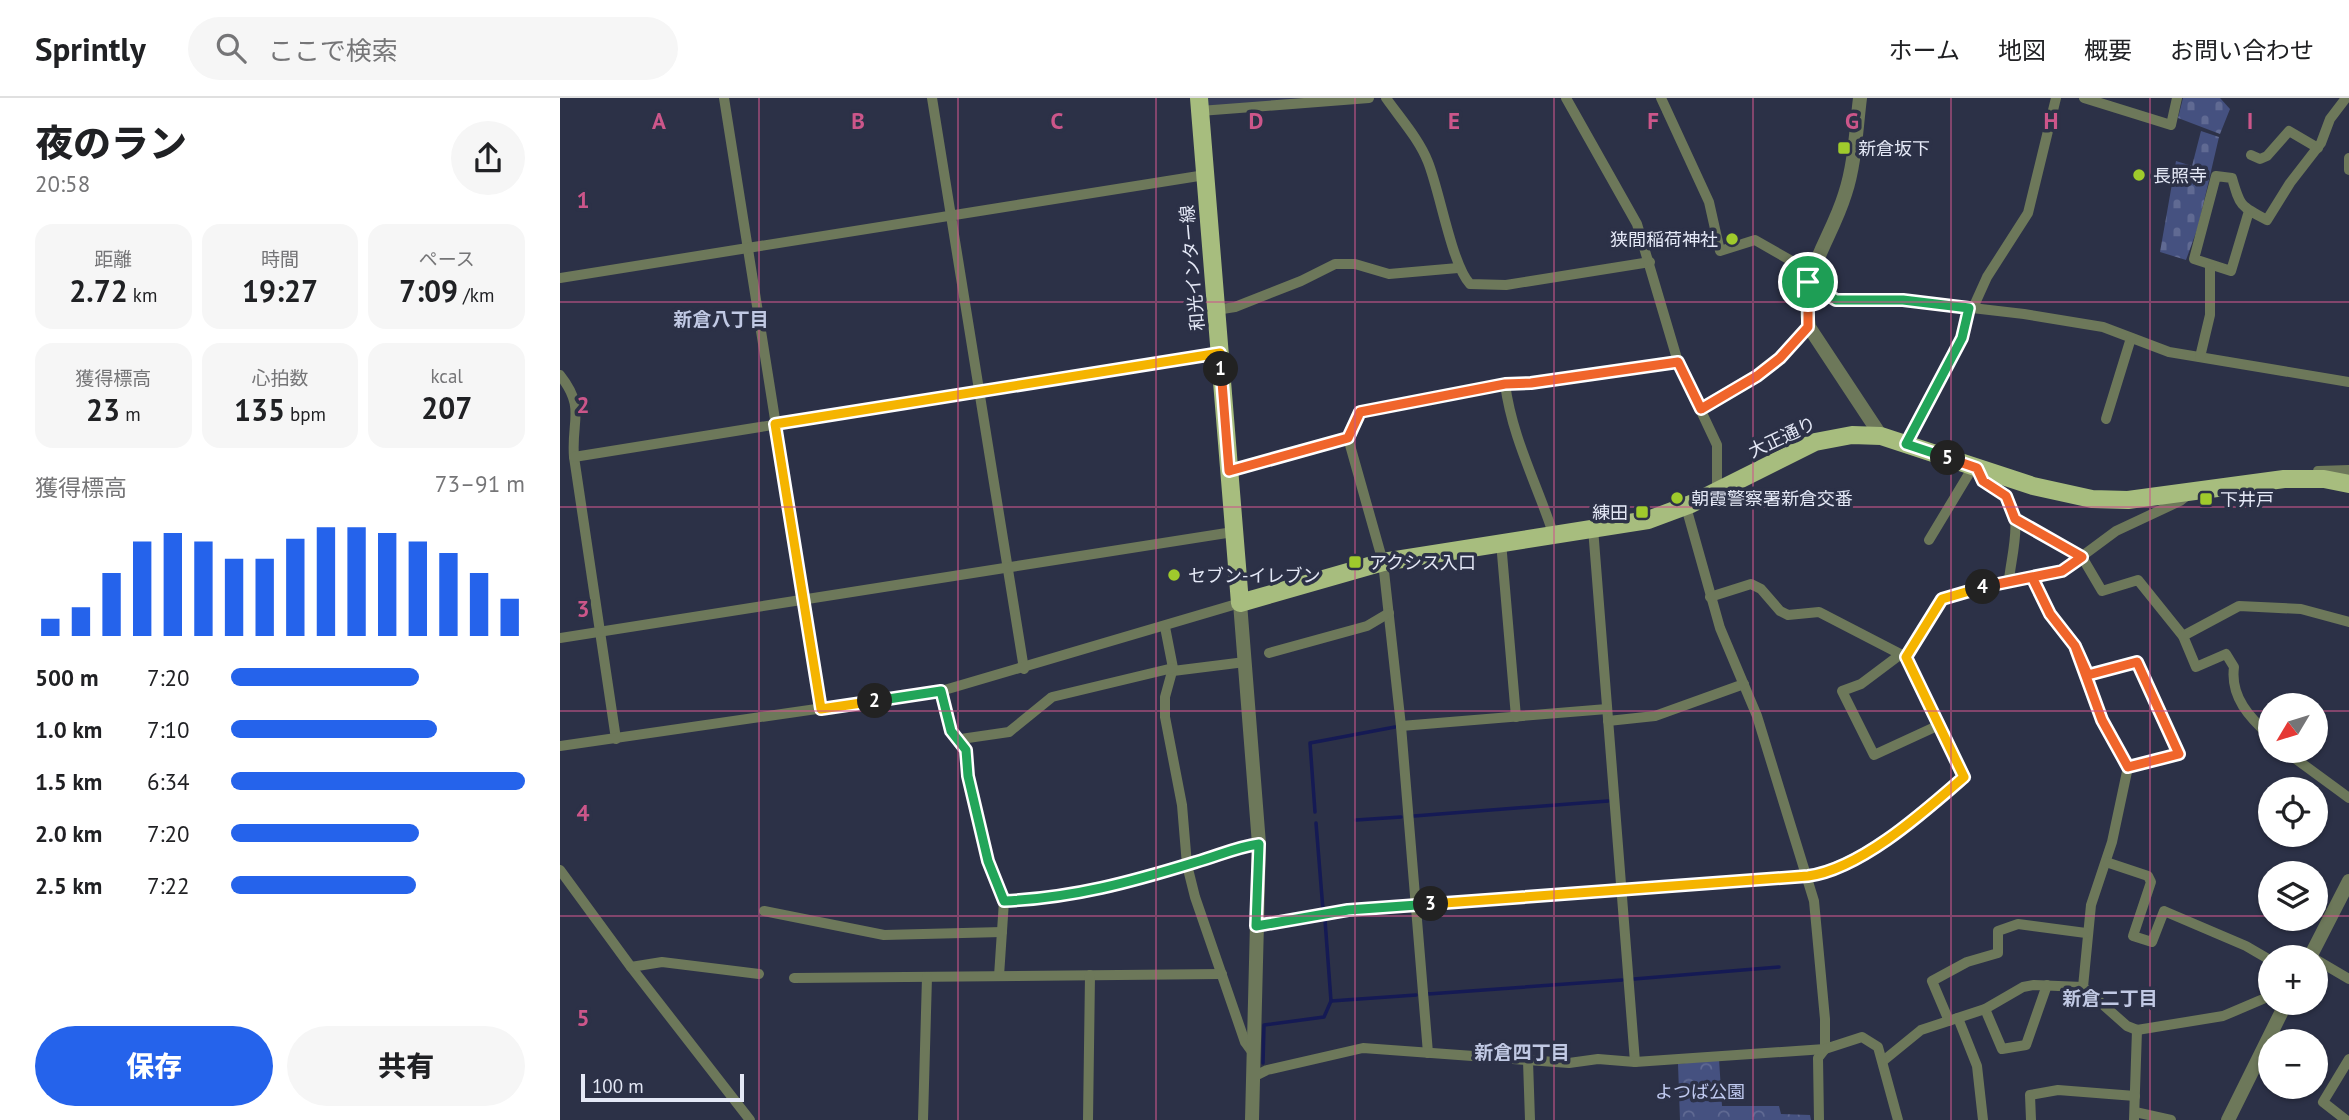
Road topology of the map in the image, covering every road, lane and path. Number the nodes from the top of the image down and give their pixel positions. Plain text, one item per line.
1 (724, 98) edge
2 (932, 98) edge
3 (1369, 98) edge
4 (1386, 98) edge
5 (1566, 98) edge
6 (1661, 98) edge
7 (1860, 98) edge
8 (2056, 98) edge
9 (2084, 98) edge
10 (2177, 98) edge
11 (2346, 98) edge
12 (1199, 105) edge
13 (2318, 148) junction
14 (2251, 155) dead end
15 (2349, 158) edge
16 (2349, 170) edge
17 (1205, 175) junction
18 (2249, 211) junction
19 (951, 215) junction
20 (748, 247) junction
21 (1650, 262) junction
22 (2210, 267) junction
23 (1458, 268) junction
24 (1809, 277) junction
25 (560, 278) edge
26 (1971, 308) junction
27 (1216, 310) junction
28 (1808, 327) junction
29 (2131, 338) junction
30 (1220, 353) junction
31 (2200, 357) junction
32 (1678, 362) junction
33 (560, 375) edge
34 (2349, 383) edge
35 (1505, 384) junction
36 (977, 391) junction
37 (1701, 409) junction
38 (2106, 419) dead end
39 (775, 424) junction
40 (1881, 436) junction
41 (1348, 438) junction
42 (1906, 444) junction
43 (574, 457) junction
44 (1975, 468) junction
45 (2349, 470) edge
46 (1229, 471) junction
47 (2317, 479) junction
48 (2349, 484) edge
49 (2192, 491) junction
50 (1717, 492) junction
51 (1686, 507) junction
52 (2015, 519) junction
53 (1593, 528) junction
54 (1233, 532) junction
55 (1553, 533) junction
56 (1929, 540) dead end
57 (1501, 542) junction
58 (2082, 557) junction
59 (1383, 562) junction
60 (1006, 567) junction
61 (2032, 577) junction
62 (2009, 580) junction
63 (1710, 597) junction
64 (803, 600) junction
65 (1240, 603) junction
66 (1389, 613) junction
67 (2349, 622) edge
68 (1165, 627) junction
69 (601, 631) junction
70 (2183, 636) junction
71 (560, 638) edge
72 (1269, 653) dead end
73 (1903, 656) junction
74 (1245, 662) junction
75 (1024, 669) junction
76 (1173, 670) junction
77 (2088, 675) junction
78 (1744, 684) junction
79 (941, 691) junction
80 (821, 709) junction
81 (1608, 709) junction
82 (1516, 717) junction
83 (1608, 722) junction
84 (2258, 725) edge
85 (1401, 726) junction
86 (1937, 726) junction
87 (616, 739) junction
88 (961, 739) junction
89 (560, 746) edge
90 (2301, 763) edge
91 (2128, 767) junction
92 (2349, 798) edge
93 (1259, 844) junction
94 (2106, 862) junction
95 (1187, 865) junction
96 (560, 870) edge
97 (1808, 876) junction
98 (2349, 881) edge
99 (1622, 890) junction
100 (1004, 901) junction
101 (1416, 905) junction
102 (764, 911) dead end
103 (1256, 926) junction
104 (1002, 932) junction
105 (2086, 933) junction
106 (2318, 945) edge
107 (2258, 953) edge
108 (631, 967) junction
109 (2328, 967) edge
110 (758, 974) dead end
111 (1222, 974) junction
112 (1090, 975) junction
113 (999, 976) junction
114 (927, 977) junction
115 (794, 978) dead end
116 (2349, 979) edge
117 (2047, 985) junction
118 (2083, 988) junction
119 (2258, 1001) edge
120 (1985, 1009) junction
121 (2280, 1015) edge
122 (1953, 1020) junction
123 (2137, 1030) junction
124 (1825, 1049) junction
125 (1253, 1053) junction
126 (1428, 1053) junction
127 (2349, 1059) edge
128 (1528, 1060) junction
129 (1883, 1061) junction
130 (1636, 1062) junction
131 (1252, 1077) junction
132 (2135, 1096) junction
133 (2134, 1116) edge
134 (750, 1120) edge
135 (923, 1120) edge
136 (1088, 1120) edge
137 (1252, 1120) edge
138 (1530, 1120) edge
139 (1819, 1120) edge
140 (1898, 1120) edge
141 (1983, 1120) edge
142 (2031, 1120) edge
143 (2171, 1120) edge
144 (2228, 1120) edge
145 (2346, 1120) edge

1 - 20 street
2 - 19 street
3 - 12 street
4 - 23 street
5 - 21 street
6 - 24 street
7 - 24 street
8 - 26 street
9 - 10 street
11 - 13 street
12 - 17 main road, 和光インター線
13 - 14 street
13 - 18 street
15 - 16 street
17 - 19 street
17 - 27 main road, 和光インター線
18 - 22 street
18 - 22 street
19 - 20 street
19 - 36 street
20 - 25 street
20 - 39 street
21 - 23 street
21 - 32 street
22 - 31 street
23 - 27 street
24 - 26 street
24 - 28 street
26 - 29 street
26 - 42 street
27 - 30 main road, 和光インター線
28 - 37 street
28 - 40 street
29 - 31 street
29 - 38 street
30 - 36 street
30 - 46 main road, 和光インター線
31 - 34 street
32 - 35 street
32 - 37 street
33 - 43 street
35 - 41 street
35 - 55 street
36 - 39 street
36 - 60 street
37 - 50 street
39 - 43 street
39 - 64 street
40 - 42 main road, 大正通り
40 - 50 main road, 大正通り
41 - 46 street
41 - 59 street
42 - 44 main road, 大正通り
43 - 69 street
44 - 49 main road, 大正通り
44 - 52 street
44 - 56 street
45 - 47 street
46 - 54 main road, 和光インター線
47 - 48 main road, 大正通り
47 - 49 main road, 大正通り
49 - 58 street
50 - 51 main road, 大正通り
51 - 53 main road, 大正通り
51 - 63 street
52 - 58 street
52 - 62 street
53 - 55 main road, 大正通り
53 - 81 street
54 - 60 street
54 - 65 main road, 和光インター線
55 - 57 main road, 大正通り
57 - 59 main road, 大正通り
57 - 82 street
58 - 61 street
58 - 70 street
59 - 65 main road, 大正通り
59 - 66 street
60 - 64 street
60 - 75 street
61 - 62 street
61 - 77 street
62 - 73 street
63 - 73 street
63 - 78 street
64 - 69 street
64 - 80 street
65 - 68 street
65 - 74 street
66 - 72 street
66 - 85 street
67 - 70 street
68 - 75 street
68 - 76 street
69 - 71 street
69 - 87 street
70 - 84 street
73 - 86 street
73 - 86 street
74 - 76 street
74 - 93 street
75 - 79 street
76 - 88 street
76 - 95 street
77 - 91 street
77 - 91 street
78 - 83 street
78 - 97 street
79 - 80 street
79 - 88 street
80 - 87 street
81 - 82 street
81 - 83 street
82 - 85 street
83 - 99 street
85 - 101 street
86 - 97 street
87 - 89 street
88 - 100 street
90 - 92 street
91 - 94 street
93 - 95 street
93 - 103 street
94 - 105 street
94 - 107 street
95 - 100 street
95 - 111 street
96 - 108 street
97 - 99 street
97 - 124 street
98 - 106 street
99 - 101 street
99 - 130 street
100 - 104 street
101 - 103 street
101 - 126 street
102 - 104 street
103 - 125 street
104 - 113 street
105 - 118 street
105 - 122 street
108 - 110 street
108 - 134 street
109 - 116 street
111 - 112 street
111 - 125 street
112 - 113 street
112 - 136 street
113 - 114 street
114 - 115 street
114 - 135 street
117 - 118 street
117 - 120 street
117 - 120 street
118 - 123 street
119 - 123 street
120 - 122 street
121 - 144 street
122 - 129 street
122 - 141 street
123 - 132 street
124 - 129 street
124 - 130 street
124 - 139 street
125 - 131 street
126 - 128 street
126 - 131 street
127 - 145 street
128 - 130 street
128 - 138 street
129 - 140 street
131 - 137 street
132 - 133 street
132 - 142 street
133 - 143 street

